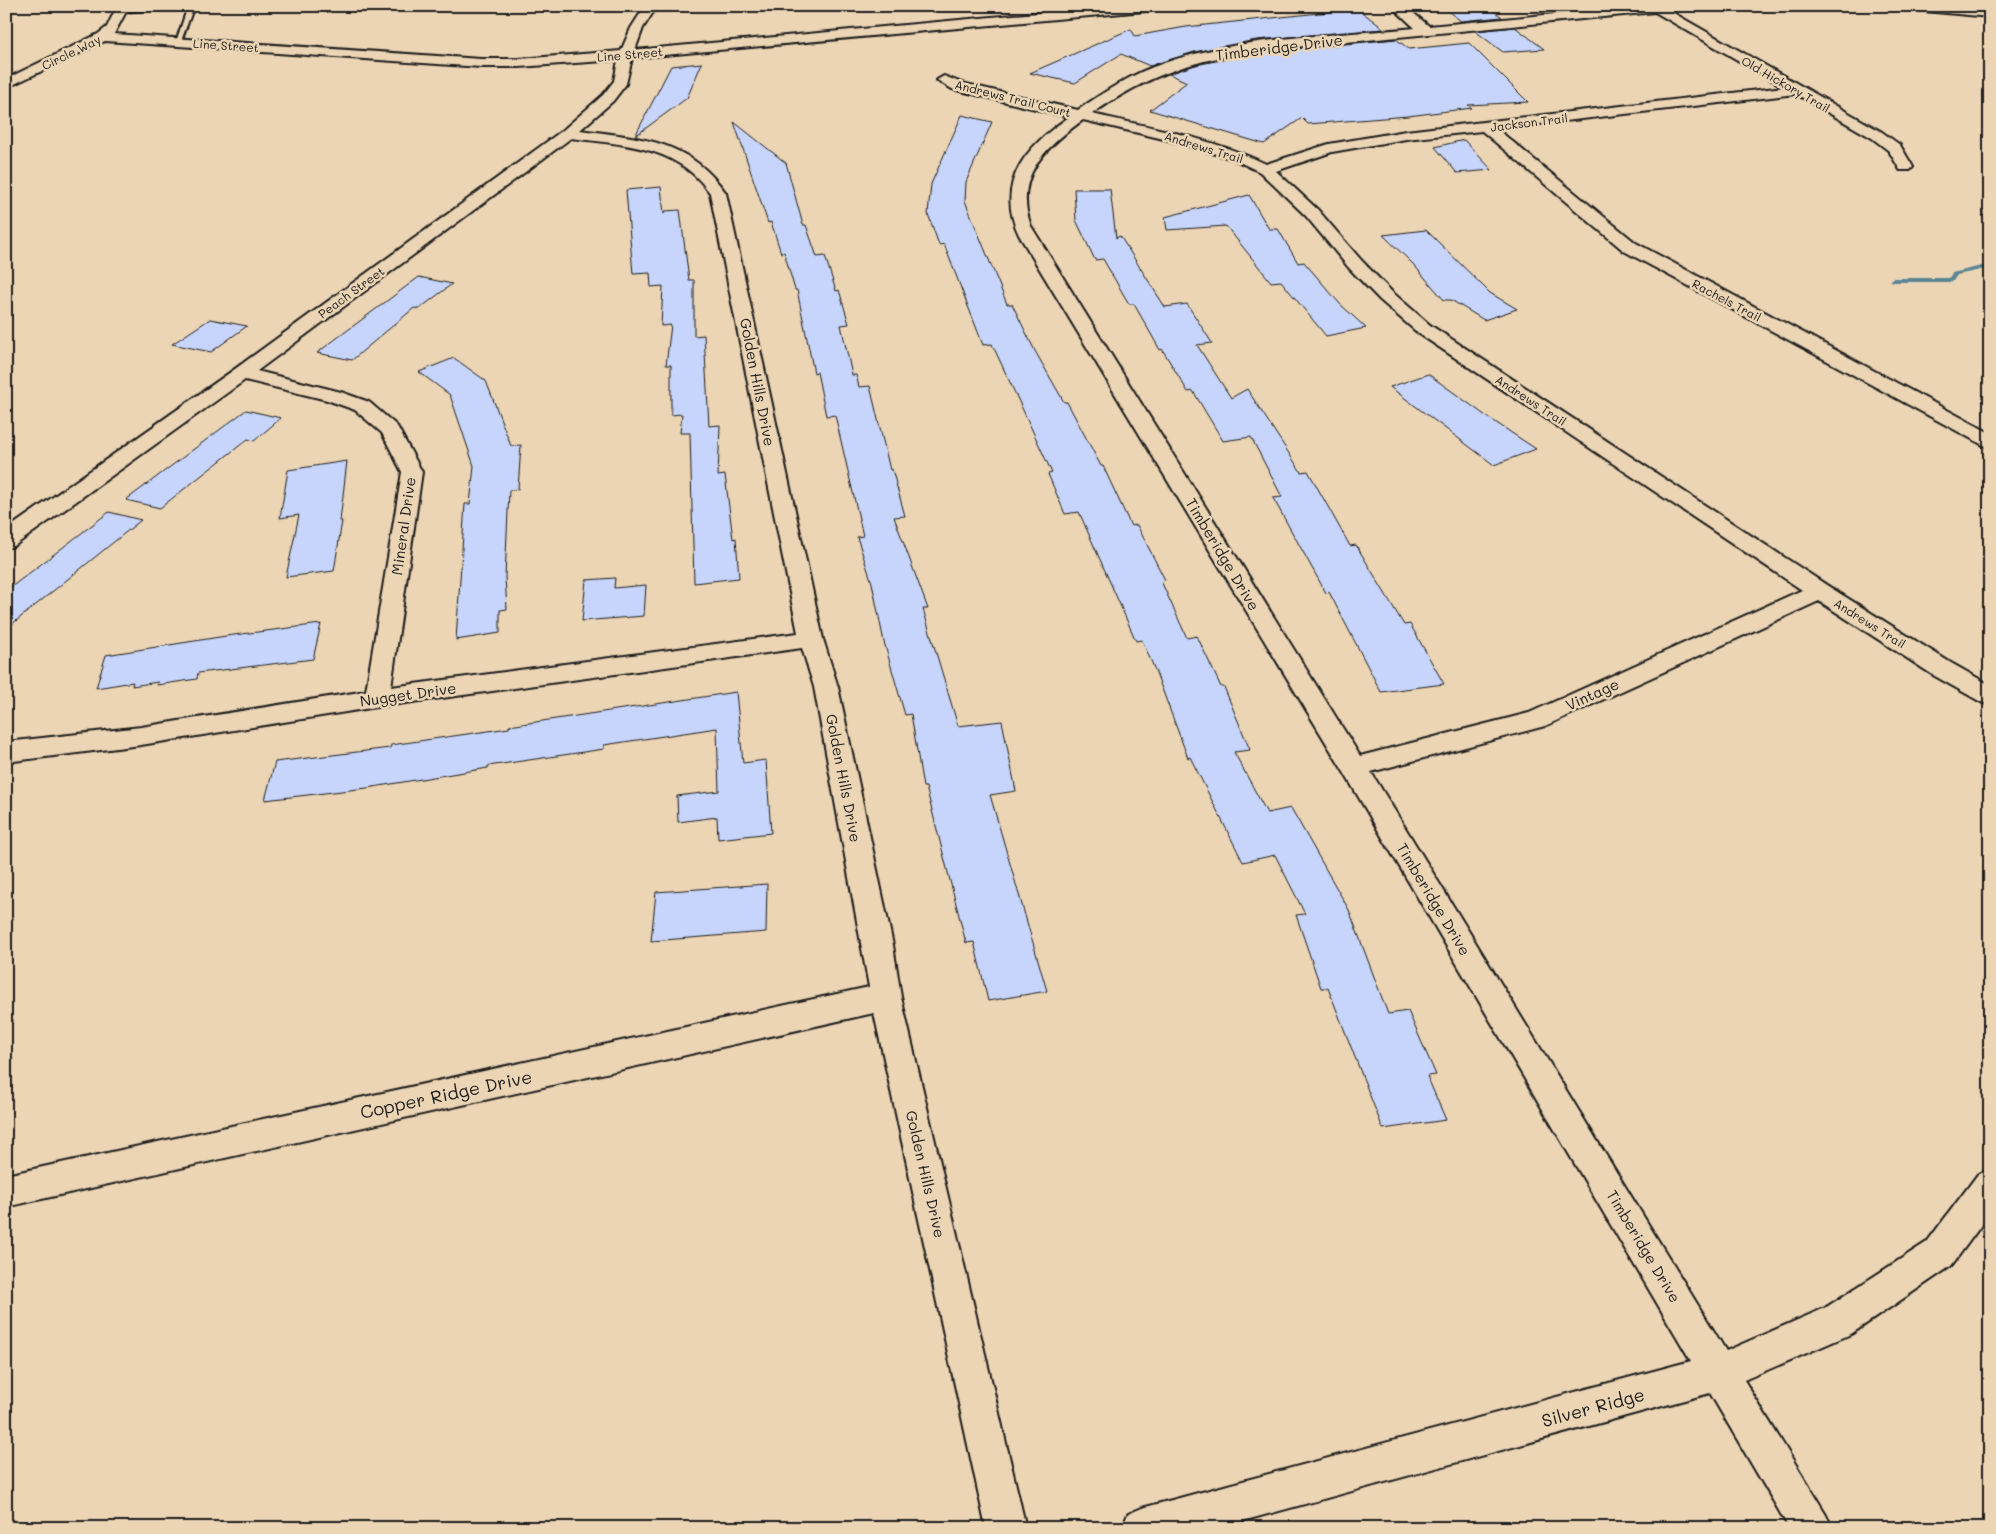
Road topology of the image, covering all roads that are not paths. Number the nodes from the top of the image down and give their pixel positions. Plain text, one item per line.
1 (184, 6) edge
2 (191, 6) edge
3 (651, 6) edge
4 (1155, 6) edge
5 (1397, 6) edge
6 (1913, 6) edge
7 (123, 8) edge
8 (1669, 8) edge
9 (1990, 14) edge
10 (1427, 31) junction
11 (103, 37) junction
12 (178, 41) junction
13 (626, 55) junction
14 (944, 80) dead end
15 (6, 84) edge
16 (1796, 90) junction
17 (1082, 115) junction
18 (1486, 127) junction
19 (568, 133) junction
20 (1905, 167) dead end
21 (1265, 169) junction
22 (242, 373) junction
23 (1990, 441) edge
24 (6, 541) edge
25 (1820, 591) junction
26 (811, 639) junction
27 (1990, 696) edge
28 (377, 698) junction
29 (6, 752) edge
30 (1354, 767) junction
31 (886, 997) junction
32 (1990, 1185) edge
33 (6, 1191) edge
34 (1720, 1372) junction
35 (1006, 1528) edge
36 (1142, 1528) edge
37 (1812, 1528) edge

1 - 7 lane
2 - 12 lane
3 - 13 street, Peach Street
4 - 13 street, Line Street
5 - 10 street
6 - 9 street
7 - 11 street, Circle Way
8 - 10 street, Timberidge Drive
8 - 16 street, Old Hickory Trail
10 - 17 street, Timberidge Drive
11 - 12 street, Line Street
11 - 15 street, Circle Way
12 - 13 street, Line Street
13 - 19 street, Peach Street
14 - 17 street, Andrews Trail Court
16 - 18 street, Jackson Trail
16 - 20 street, Old Hickory Trail
17 - 21 street, Andrews Trail
17 - 30 street, Timberidge Drive
18 - 21 street, Jackson Trail
18 - 23 street, Rachels Trail
19 - 22 street, Peach Street
19 - 26 street, Golden Hills Drive
21 - 25 street, Andrews Trail
22 - 24 street, Peach Street
22 - 28 street, Mineral Drive
25 - 27 street, Andrews Trail
25 - 30 street, Vintage
26 - 28 street, Nugget Drive
26 - 31 street, Golden Hills Drive
28 - 29 street, Nugget Drive
30 - 34 street, Timberidge Drive
31 - 33 street, Copper Ridge Drive
31 - 35 street, Golden Hills Drive
32 - 34 street, Silver Ridge
34 - 36 street, Silver Ridge
34 - 37 street, Timberidge Drive

